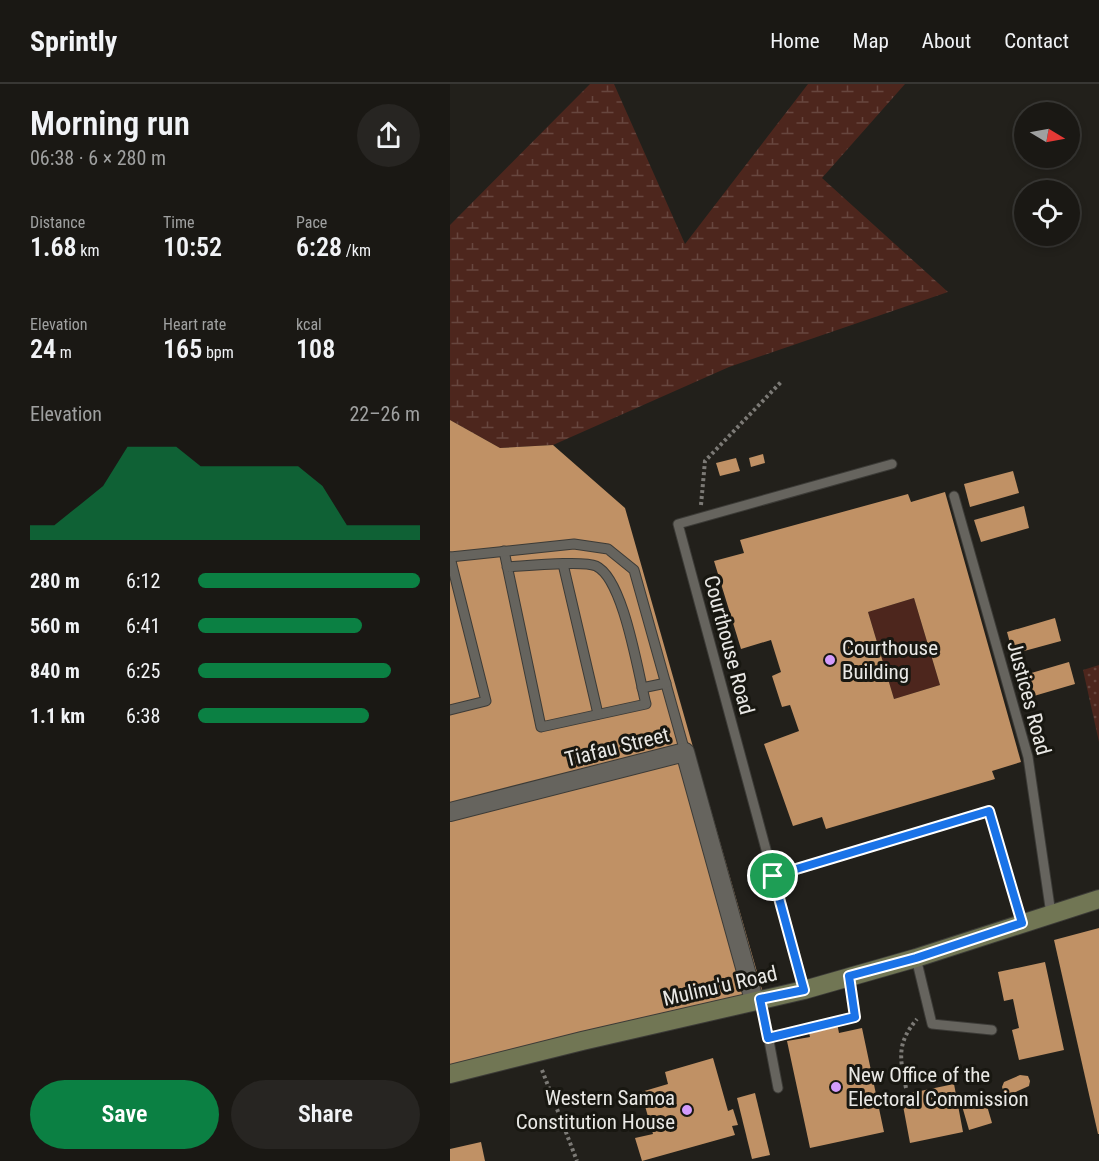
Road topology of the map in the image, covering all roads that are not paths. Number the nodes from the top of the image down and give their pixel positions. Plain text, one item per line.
1 (891, 464) dead end
2 (954, 496) dead end
3 (504, 551) junction
4 (450, 557) edge
5 (562, 564) junction
6 (507, 567) junction
7 (666, 683) junction
8 (642, 688) junction
9 (450, 710) edge
10 (598, 714) junction
11 (685, 752) junction
12 (450, 812) edge
13 (773, 876) junction
14 (1099, 898) edge
15 (1051, 914) junction
16 (1022, 923) junction
17 (916, 958) junction
18 (849, 976) junction
19 (804, 990) junction
20 (757, 1000) junction
21 (992, 1030) dead end
22 (768, 1038) junction
23 (450, 1074) edge
24 (778, 1088) dead end

1 - 13 lane, Courthouse Road
2 - 15 lane, Justices Road
3 - 4 lane
3 - 6 lane
3 - 7 lane
4 - 9 lane
5 - 6 lane
5 - 8 lane
5 - 10 lane
6 - 10 lane
7 - 8 lane
7 - 11 lane
8 - 10 lane
11 - 12 street, Tiafau Street
11 - 20 street, Tiafau Street
13 - 16 lane
13 - 19 lane, Courthouse Road
14 - 15 main road, Mulinu'u Road
15 - 16 main road, Mulinu'u Road
16 - 17 main road, Mulinu'u Road
17 - 18 main road, Mulinu'u Road
17 - 21 lane
18 - 19 main road, Mulinu'u Road
18 - 22 lane
19 - 20 main road, Mulinu'u Road
20 - 22 lane
20 - 23 main road, Mulinu'u Road
22 - 24 lane

